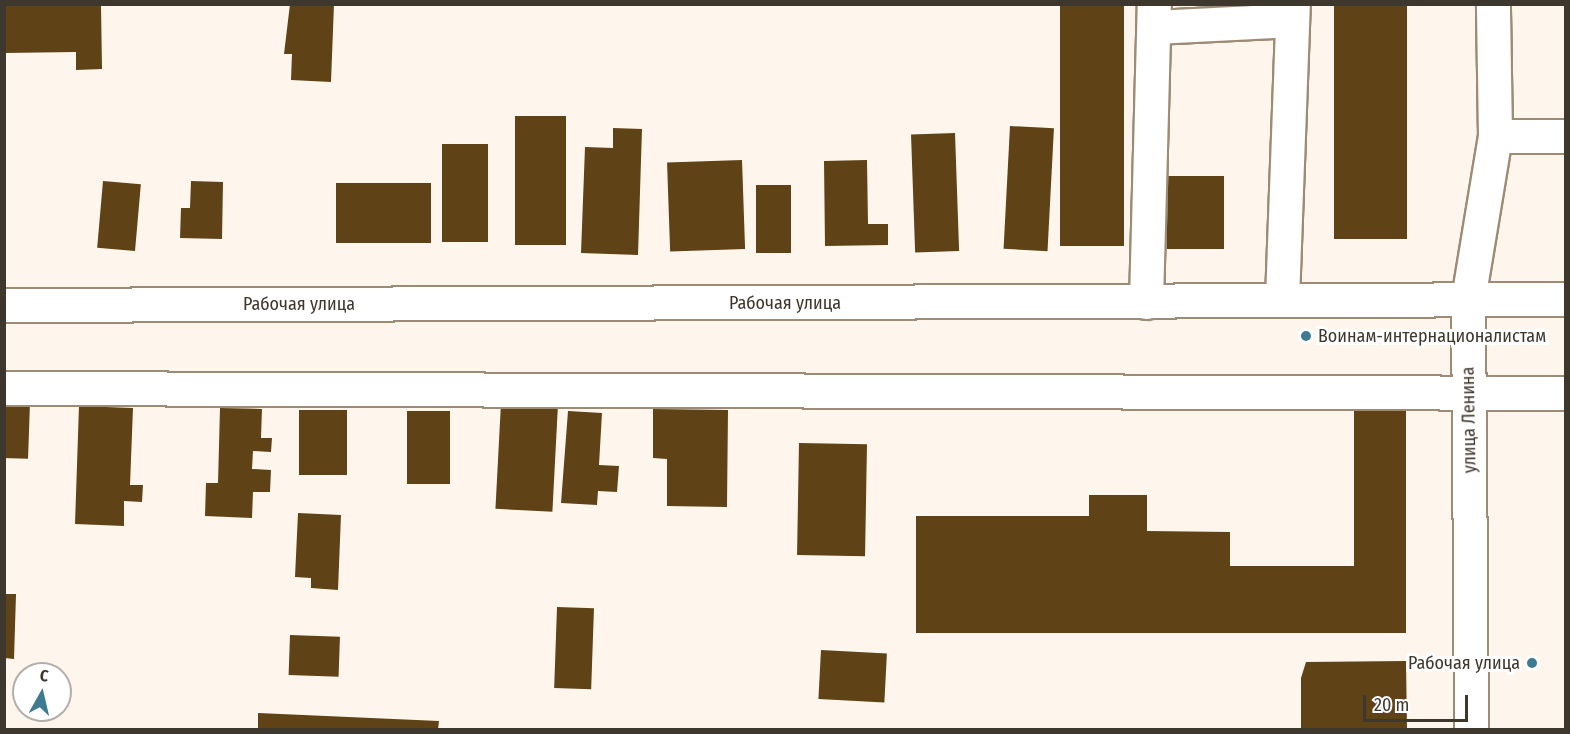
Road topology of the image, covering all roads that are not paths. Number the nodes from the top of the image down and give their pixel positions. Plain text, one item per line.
1 (1493, 4) edge
2 (1293, 12) edge
3 (1155, 16) edge
4 (1495, 136) junction
5 (1566, 136) edge
6 (1566, 298) edge
7 (1282, 299) junction
8 (1468, 299) junction
9 (1146, 302) junction
10 (4, 305) edge
11 (4, 388) edge
12 (1470, 393) junction
13 (1566, 393) edge
14 (1471, 729) edge

1 - 4 street, улица Ленина
2 - 3 street
2 - 7 street
3 - 9 street
4 - 5 street
4 - 8 street, улица Ленина
6 - 8 street, Рабочая улица
7 - 8 street, Рабочая улица
7 - 9 street, Рабочая улица
8 - 12 street, улица Ленина
9 - 10 street, Рабочая улица
11 - 12 street
12 - 13 street
12 - 14 street, улица Ленина

